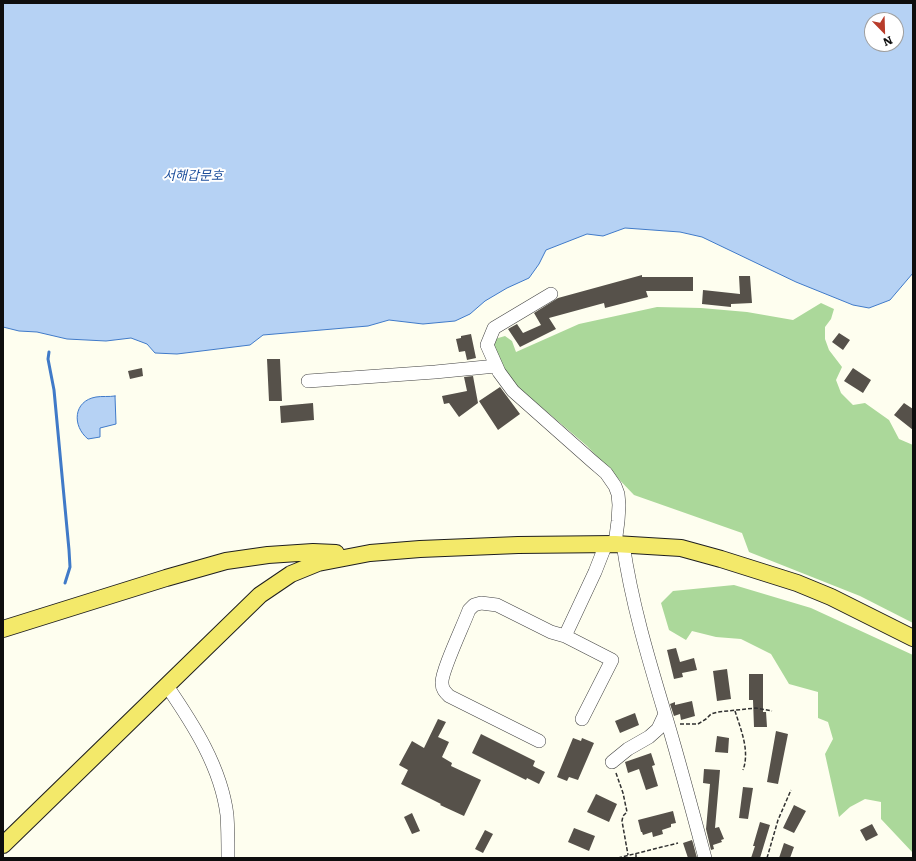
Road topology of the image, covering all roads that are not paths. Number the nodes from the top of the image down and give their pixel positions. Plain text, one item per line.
1 (551, 294) dead end
2 (496, 366) junction
3 (308, 381) dead end
4 (615, 544) junction
5 (370, 553) junction
6 (3, 629) edge
7 (565, 636) junction
8 (913, 638) edge
9 (167, 686) junction
10 (582, 719) dead end
11 (667, 720) junction
12 (539, 741) dead end
13 (612, 762) road end
14 (3, 845) edge
15 (228, 858) edge
16 (705, 858) edge

1 - 2 street
2 - 3 street
2 - 4 street
4 - 5 main road
4 - 7 street
4 - 8 main road
4 - 11 street
5 - 6 main road
5 - 9 main road
7 - 10 street
7 - 12 street
9 - 14 main road
9 - 15 street
11 - 13 street
11 - 16 street

